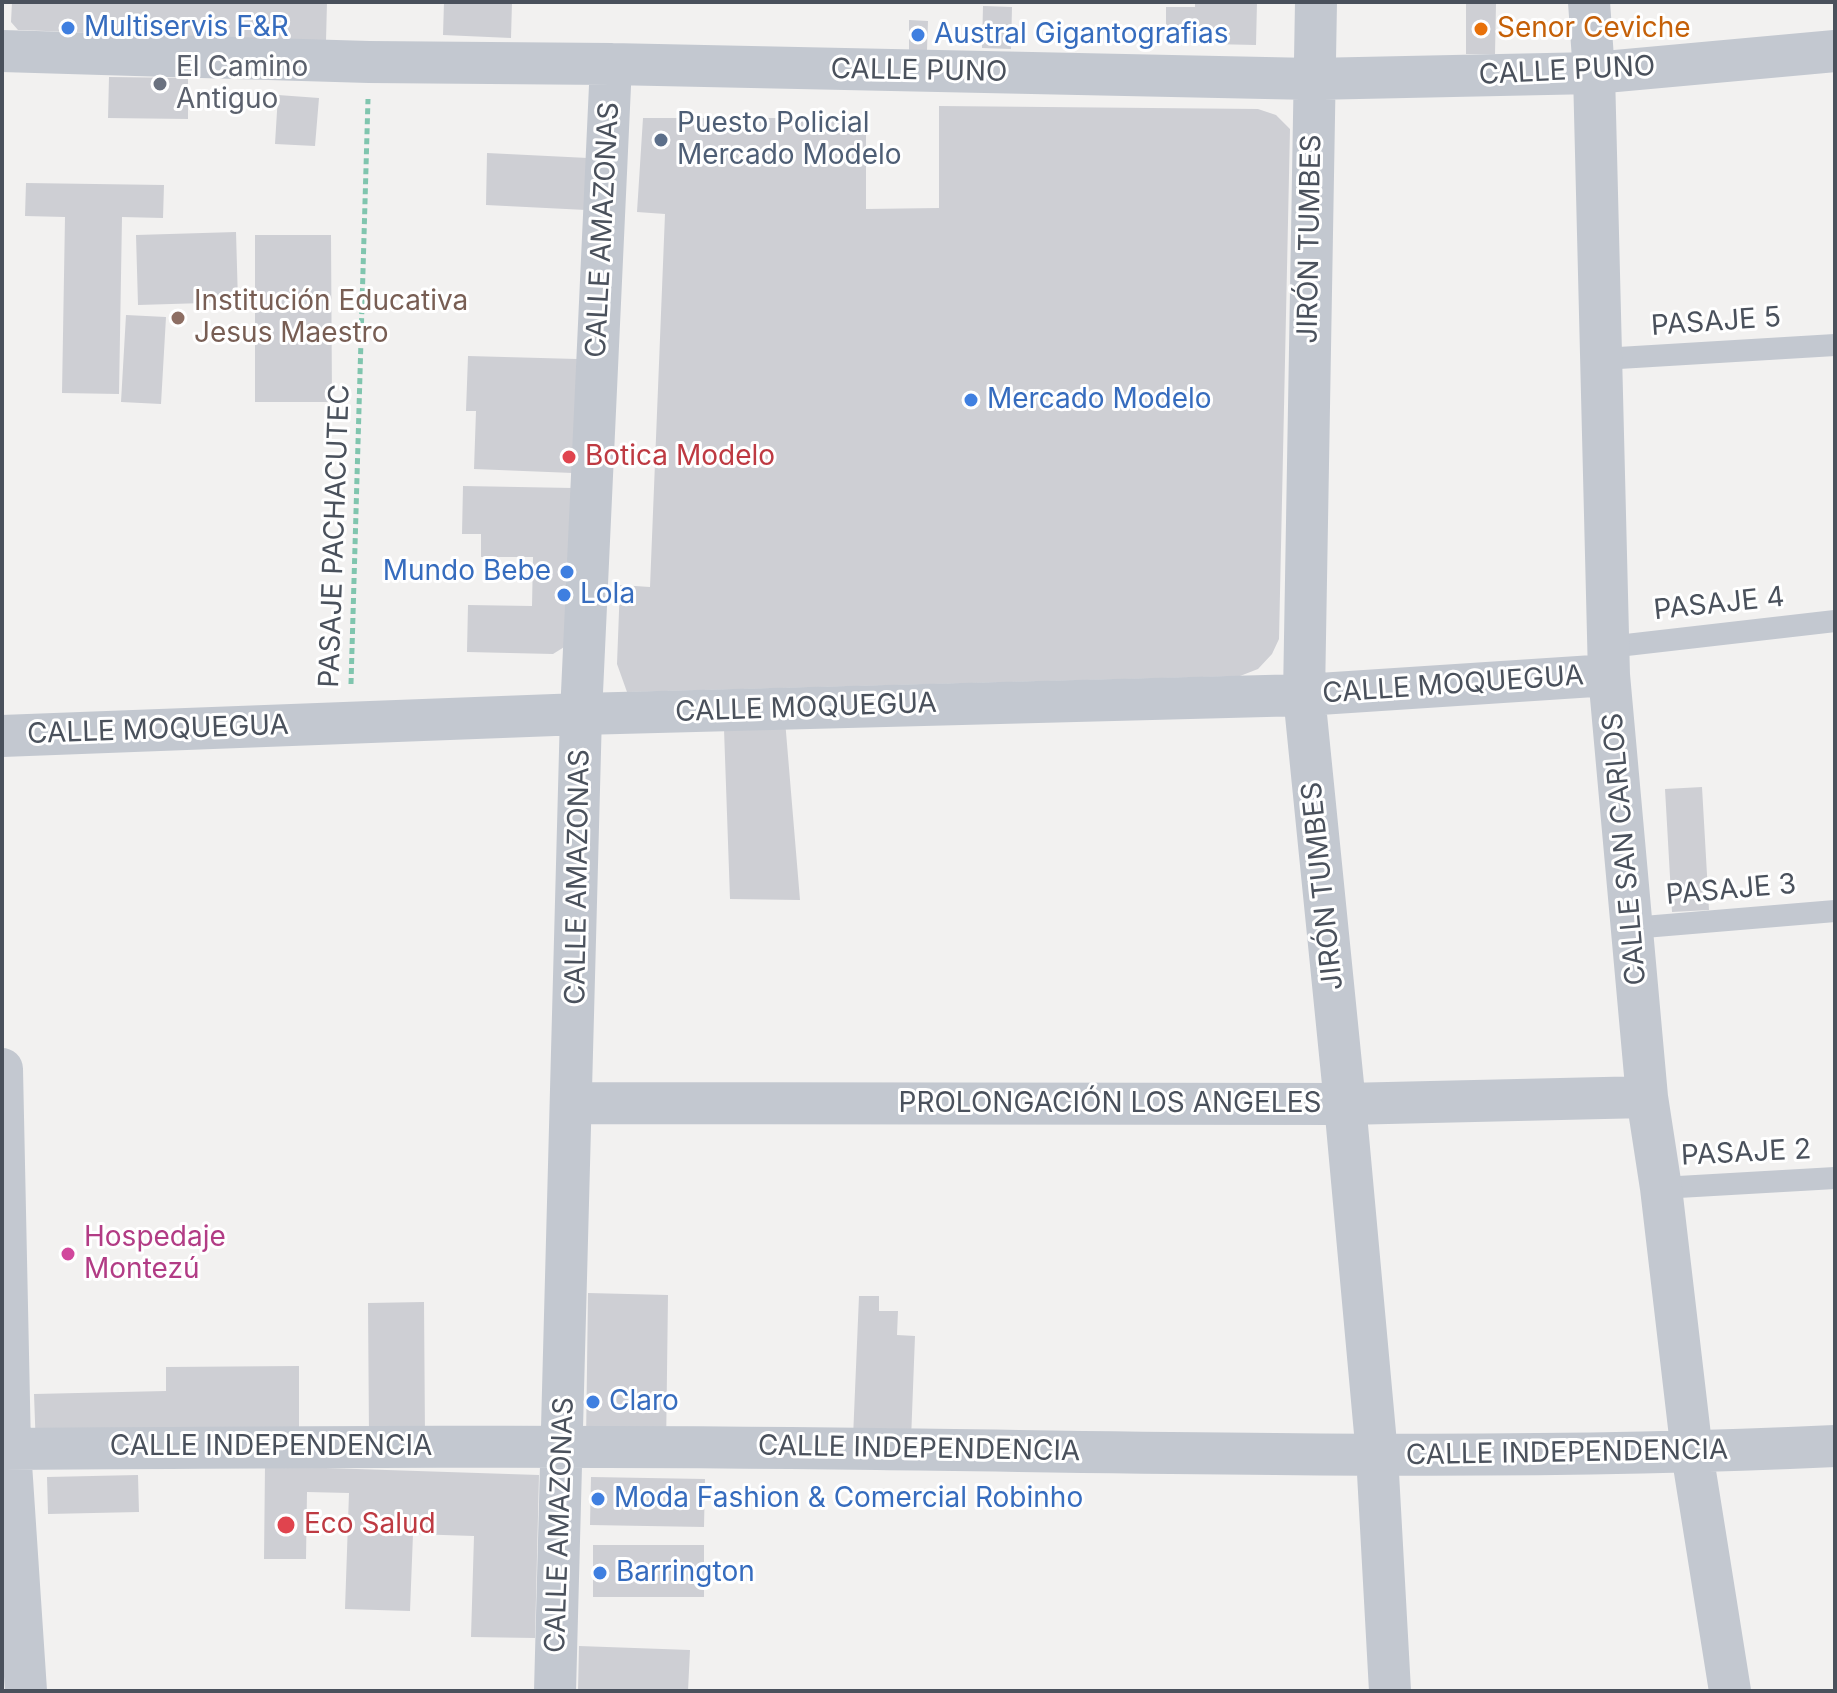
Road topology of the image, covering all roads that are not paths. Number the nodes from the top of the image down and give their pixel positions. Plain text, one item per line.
1 (1316, 2) edge
2 (1589, 2) edge
3 (2, 51) edge
4 (1835, 51) edge
5 (611, 64) junction
6 (1594, 73) junction
7 (1312, 79) junction
8 (1835, 345) edge
9 (1602, 359) junction
10 (1835, 621) edge
11 (1609, 661) junction
12 (1304, 695) junction
13 (581, 714) junction
14 (2, 736) edge
15 (1835, 911) edge
16 (1632, 928) junction
17 (2, 1069) edge
18 (1647, 1097) junction
19 (573, 1103) junction
20 (1345, 1104) junction
21 (1835, 1178) edge
22 (1661, 1188) junction
23 (562, 1445) junction
24 (1835, 1446) edge
25 (6, 1449) edge
26 (1692, 1453) junction
27 (1377, 1455) junction
28 (26, 1691) edge
29 (555, 1691) edge
30 (1390, 1691) edge
31 (1730, 1691) edge

1 - 7 street, JIRÓN TUMBES
2 - 6 street, CALLE SAN CARLOS
3 - 5 street, CALLE PUNO
4 - 6 street, CALLE PUNO
5 - 7 street, CALLE PUNO
5 - 13 street, CALLE AMAZONAS
6 - 7 street, CALLE PUNO
6 - 9 street, CALLE SAN CARLOS
7 - 12 street, JIRÓN TUMBES
8 - 9 lane, PASAJE 5
9 - 11 street, CALLE SAN CARLOS
10 - 11 lane, PASAJE 4
11 - 12 street, CALLE MOQUEGUA
11 - 16 street, CALLE SAN CARLOS
12 - 13 street, CALLE MOQUEGUA
12 - 20 street, JIRÓN TUMBES
13 - 14 street, CALLE MOQUEGUA
13 - 19 street, CALLE AMAZONAS
15 - 16 lane, PASAJE 3
16 - 18 street, CALLE SAN CARLOS
17 - 25 street
18 - 20 street, PROLONGACIÓN LOS ANGELES
18 - 22 street, CALLE SAN CARLOS
19 - 20 street, PROLONGACIÓN LOS ANGELES
19 - 23 street, CALLE AMAZONAS
20 - 27 street, JIRÓN TUMBES
21 - 22 lane, PASAJE 2
22 - 26 street, CALLE SAN CARLOS
23 - 25 street, CALLE INDEPENDENCIA
23 - 27 street, CALLE INDEPENDENCIA
23 - 29 street, CALLE AMAZONAS
24 - 26 street, CALLE INDEPENDENCIA
25 - 28 street
26 - 27 street, CALLE INDEPENDENCIA
26 - 31 street, CALLE SAN CARLOS
27 - 30 street, JIRÓN TUMBES

